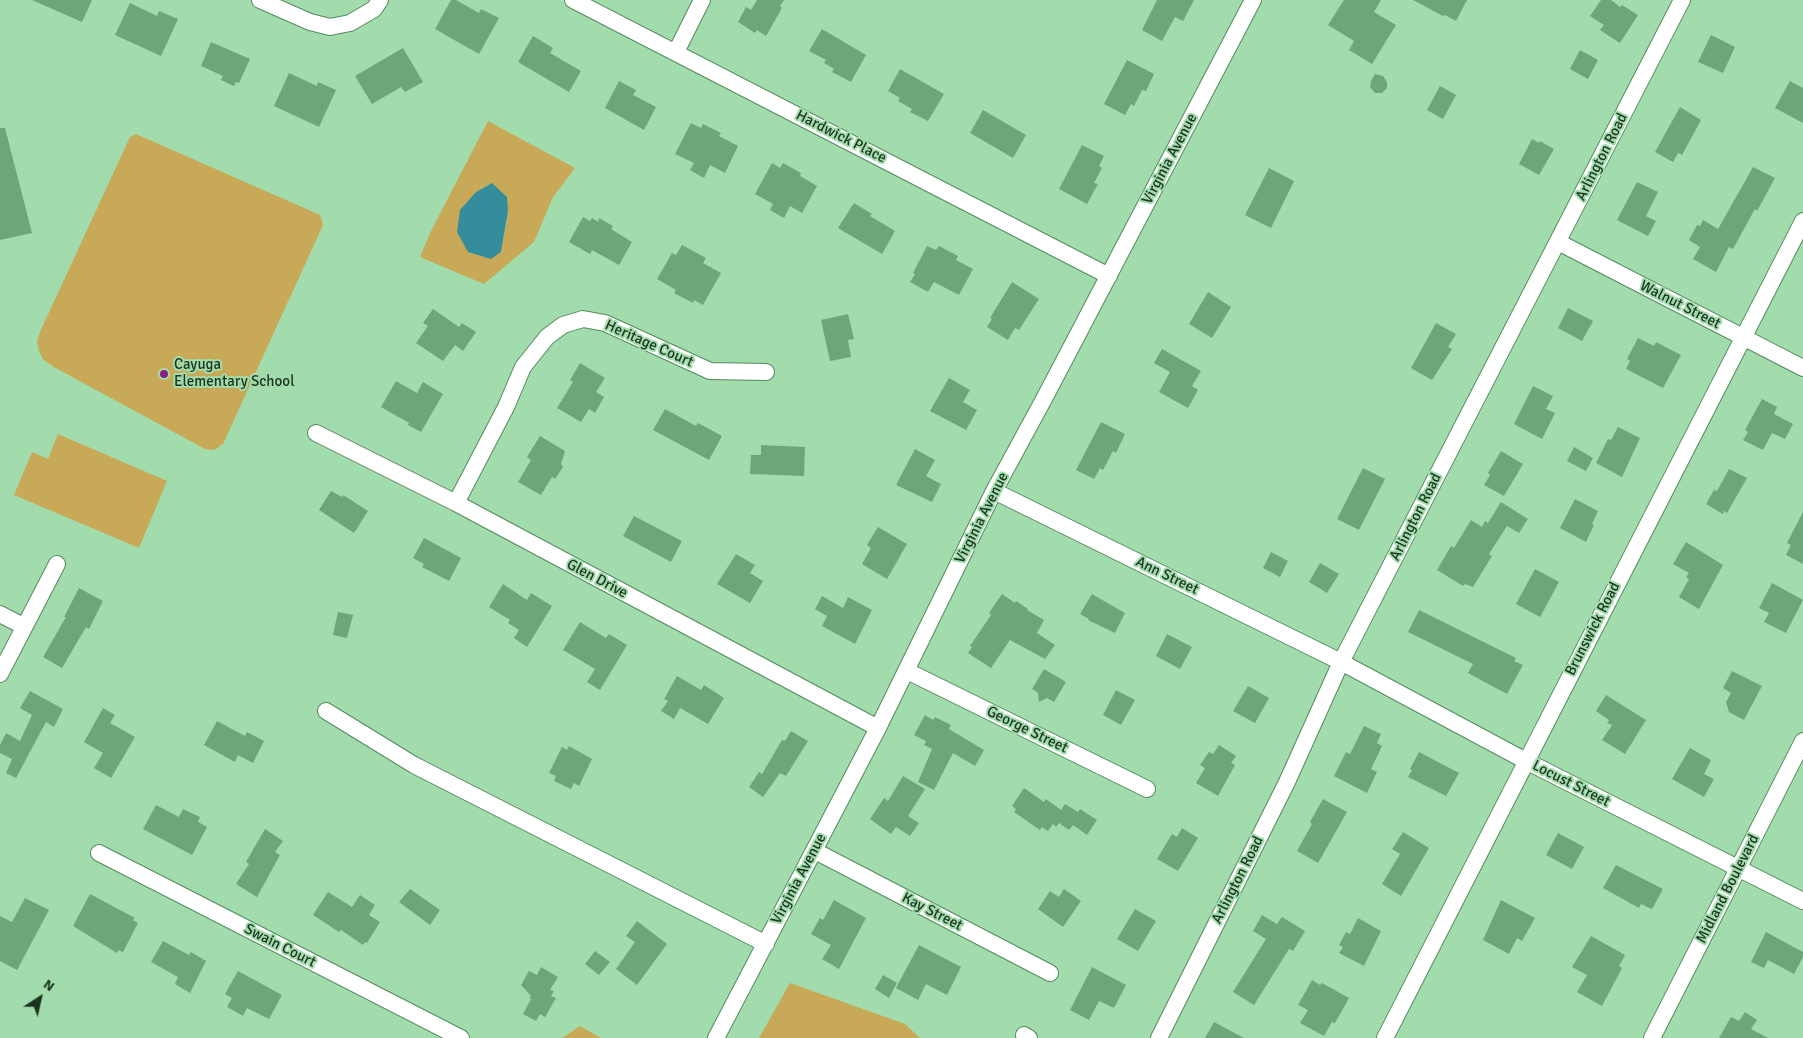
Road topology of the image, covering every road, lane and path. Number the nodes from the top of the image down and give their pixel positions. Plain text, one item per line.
1 (260, 0) edge
2 (380, 0) edge
3 (573, 0) edge
4 (702, 0) edge
5 (1253, 0) edge
6 (1682, 0) edge
7 (676, 52) junction
8 (1803, 221) edge
9 (1558, 242) junction
10 (1108, 276) junction
11 (1743, 338) junction
12 (1803, 368) edge
13 (766, 372) dead end
14 (316, 433) dead end
15 (994, 490) junction
16 (456, 503) junction
17 (56, 564) dead end
18 (0, 614) edge
19 (24, 626) junction
20 (1341, 662) junction
21 (907, 671) junction
22 (0, 674) edge
23 (326, 712) dead end
24 (878, 728) junction
25 (1803, 741) edge
26 (1526, 761) junction
27 (1147, 789) dead end
28 (815, 851) junction
29 (99, 853) dead end
30 (1738, 869) junction
31 (1803, 901) edge
32 (766, 944) junction
33 (1050, 973) dead end
34 (461, 1038) edge
35 (716, 1038) edge
36 (1159, 1038) edge
37 (1385, 1038) edge
38 (1652, 1038) edge

1 - 2 street
3 - 7 street, Hardwick Place
4 - 7 street
5 - 10 street, Virginia Avenue
6 - 9 street, Arlington Road
7 - 10 street, Hardwick Place
8 - 11 street, Brunswick Road
9 - 11 street, Walnut Street
9 - 20 street, Arlington Road
10 - 15 street, Virginia Avenue
11 - 12 street, Walnut Street
11 - 26 street, Brunswick Road
13 - 16 street, Heritage Court
14 - 16 street, Glen Drive
15 - 20 street, Ann Street
15 - 21 street, Virginia Avenue
16 - 24 street, Glen Drive
17 - 19 street
18 - 19 street
19 - 22 street
20 - 26 street, Locust Street
20 - 36 street, Arlington Road
21 - 24 street, Virginia Avenue
21 - 27 street, George Street
23 - 32 street
24 - 28 street, Virginia Avenue
25 - 30 street, Midland Boulevard
26 - 30 street, Locust Street
26 - 37 street, Brunswick Road
28 - 32 street, Virginia Avenue
28 - 33 street, Kay Street
29 - 34 street, Swain Court
30 - 31 street, Locust Street
30 - 38 street, Midland Boulevard
32 - 35 street, Virginia Avenue

